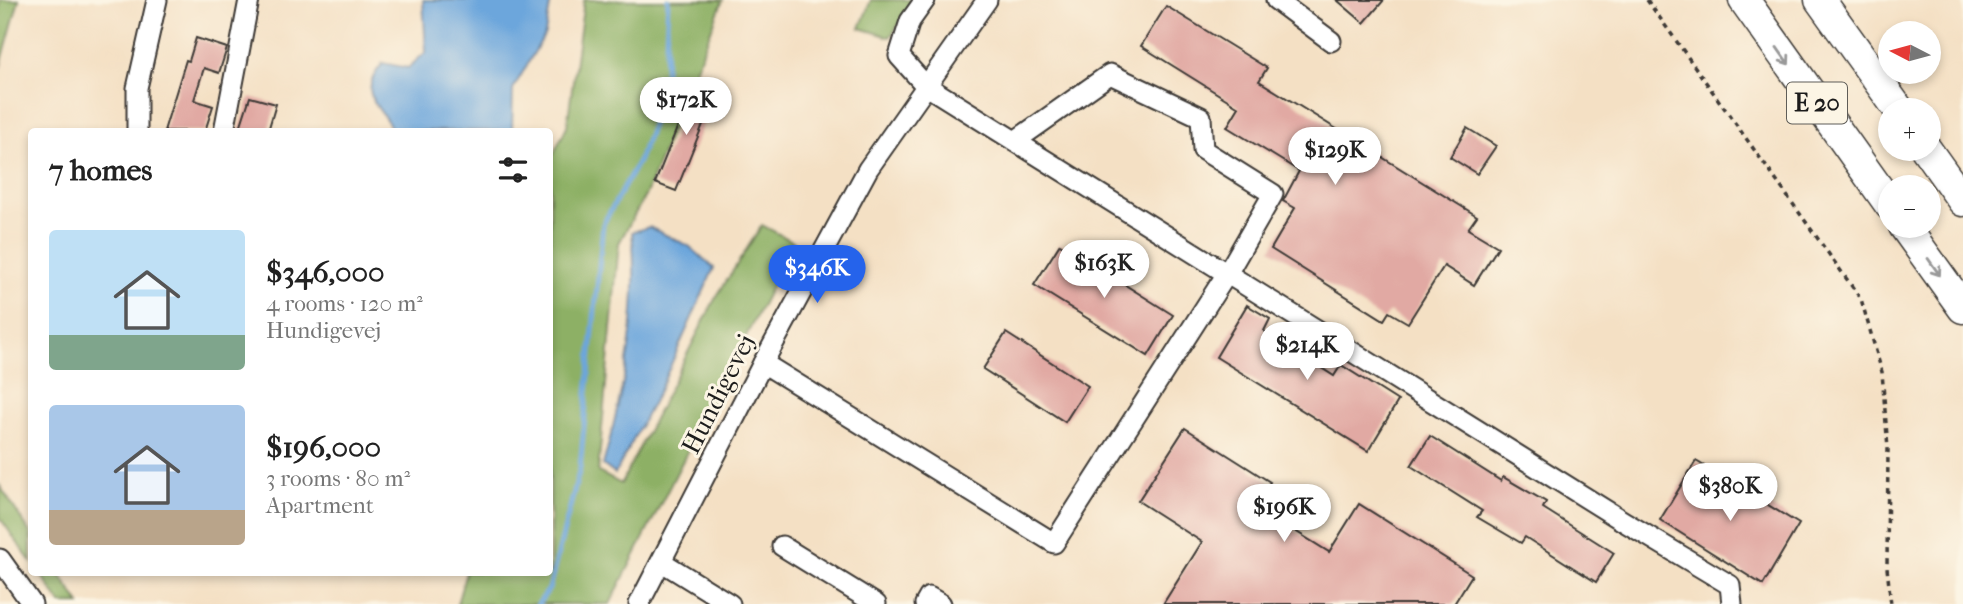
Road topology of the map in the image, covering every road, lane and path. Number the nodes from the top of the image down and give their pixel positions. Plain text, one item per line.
1 (157, 0) edge
2 (249, 0) edge
3 (925, 0) edge
4 (987, 0) edge
5 (1276, 0) edge
6 (1647, 0) edge
7 (1744, 0) edge
8 (1820, 0) edge
9 (1331, 41) dead end
10 (925, 85) junction
11 (1890, 98) edge
12 (137, 128) edge
13 (225, 128) edge
14 (1015, 141) junction
15 (1935, 161) edge
16 (1878, 188) edge
17 (1963, 201) edge
18 (1913, 238) edge
19 (1228, 272) junction
20 (1963, 308) edge
21 (763, 363) junction
22 (782, 546) dead end
23 (0, 559) edge
24 (662, 562) junction
25 (32, 604) edge
26 (639, 604) edge
27 (730, 604) edge
28 (876, 604) edge
29 (925, 604) edge
30 (940, 604) edge
31 (1732, 604) edge
32 (1891, 604) edge

1 - 12 street
2 - 13 street
3 - 10 street
4 - 10 street, Hundigevej
5 - 9 street
6 - 32 path
7 -> 16 highway, E 20
8 - 11 highway, E 20
10 - 14 street
10 - 21 street, Hundigevej
14 - 19 street
14 - 19 street
15 - 17 highway
18 -> 20 highway
19 - 21 street
19 - 31 street
21 - 24 street, Hundigevej
22 - 28 street
23 - 25 street
24 - 26 street, Hundigevej
24 - 27 street
29 - 30 street

